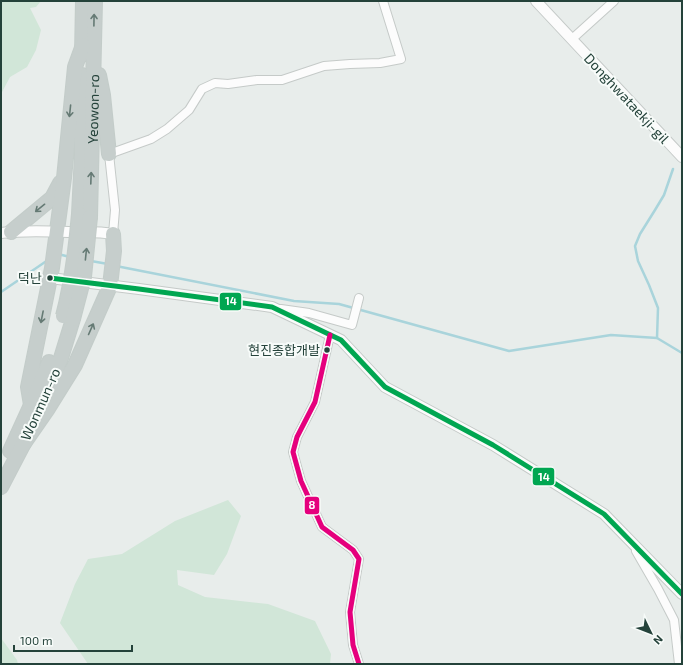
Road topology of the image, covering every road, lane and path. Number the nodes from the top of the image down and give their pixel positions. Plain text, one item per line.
1 (83, 1) edge
2 (95, 1) edge
3 (383, 1) edge
4 (536, 1) edge
5 (614, 1) edge
6 (572, 39) junction
7 (88, 46) junction
8 (109, 154) junction
9 (682, 157) edge
10 (64, 178) junction
11 (57, 232) junction
12 (6, 233) edge
13 (113, 234) junction
14 (51, 273) junction
15 (111, 281) junction
16 (359, 300) dead end
17 (272, 307) junction
18 (68, 318) junction
19 (330, 335) junction
20 (31, 405) junction
21 (20, 449) junction
22 (1, 467) edge
23 (1, 487) edge
24 (632, 543) junction
25 (682, 594) edge
26 (360, 664) edge
27 (679, 664) edge

1 - 7 highway, Yeowon-ro
7 -> 2 highway, Yeowon-ro
3 - 8 street
4 - 6 street, Donghwataekji-gil
5 - 6 street
6 - 9 street, Donghwataekji-gil
7 - 8 highway
7 -> 10 highway
7 - 18 highway, Yeowon-ro, bridge
8 - 13 street
10 - 11 highway
10 -> 12 highway
11 - 12 street
11 - 13 street
11 - 14 highway
13 - 15 highway
14 - 15 street
14 -> 20 highway
15 - 17 street
21 -> 15 highway
16 - 17 street
17 - 19 street
18 - 20 highway, Wonmun-ro
18 - 21 highway, Wonmun-ro
19 - 24 street
19 - 26 street
20 - 22 highway, Wonmun-ro
21 - 23 highway, Wonmun-ro
24 - 25 street
24 - 27 street

